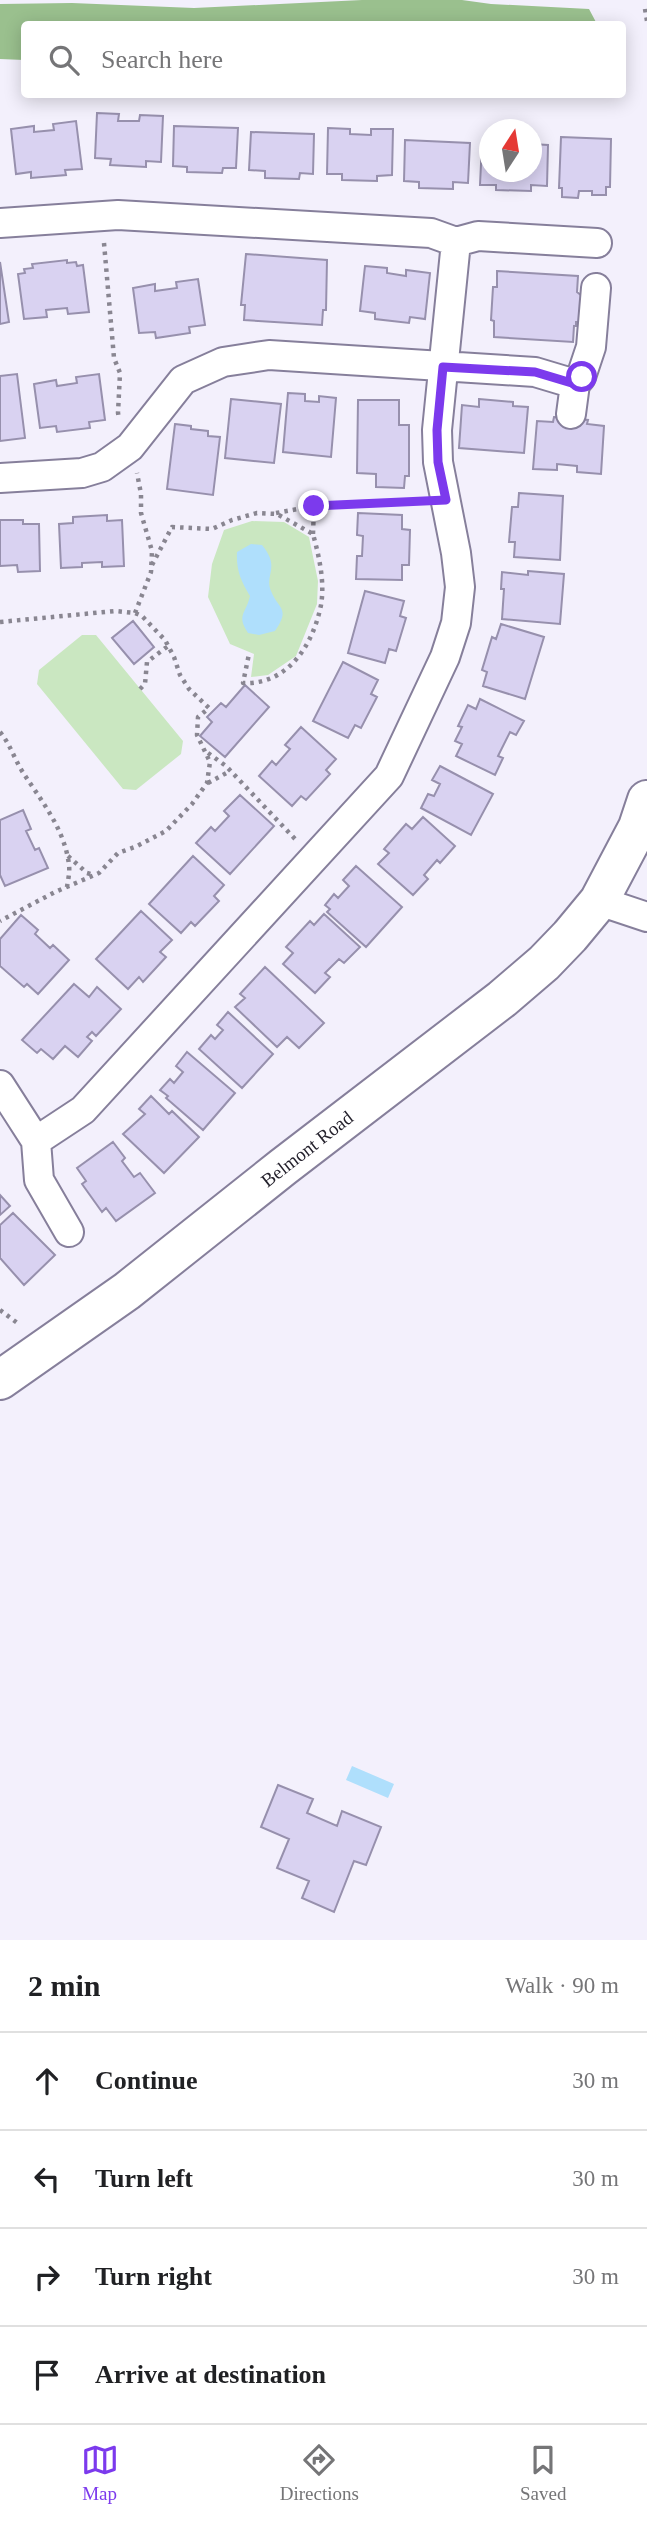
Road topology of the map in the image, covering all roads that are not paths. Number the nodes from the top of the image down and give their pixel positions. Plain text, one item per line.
1 (0, 223) edge
2 (456, 242) junction
3 (597, 243) dead end
4 (596, 288) dead end
5 (443, 367) junction
6 (575, 384) junction
7 (571, 414) dead end
8 (0, 478) edge
9 (647, 800) edge
10 (599, 901) junction
11 (647, 917) edge
12 (0, 1085) edge
13 (36, 1141) junction
14 (69, 1231) dead end
15 (0, 1380) edge

1 - 2 street
2 - 3 street
2 - 5 street
4 - 6 street
5 - 6 street
5 - 8 street
5 - 13 street
6 - 7 street
9 - 10 main road, Belmont Road
10 - 11 street
10 - 15 main road, Belmont Road
12 - 13 street
13 - 14 street

